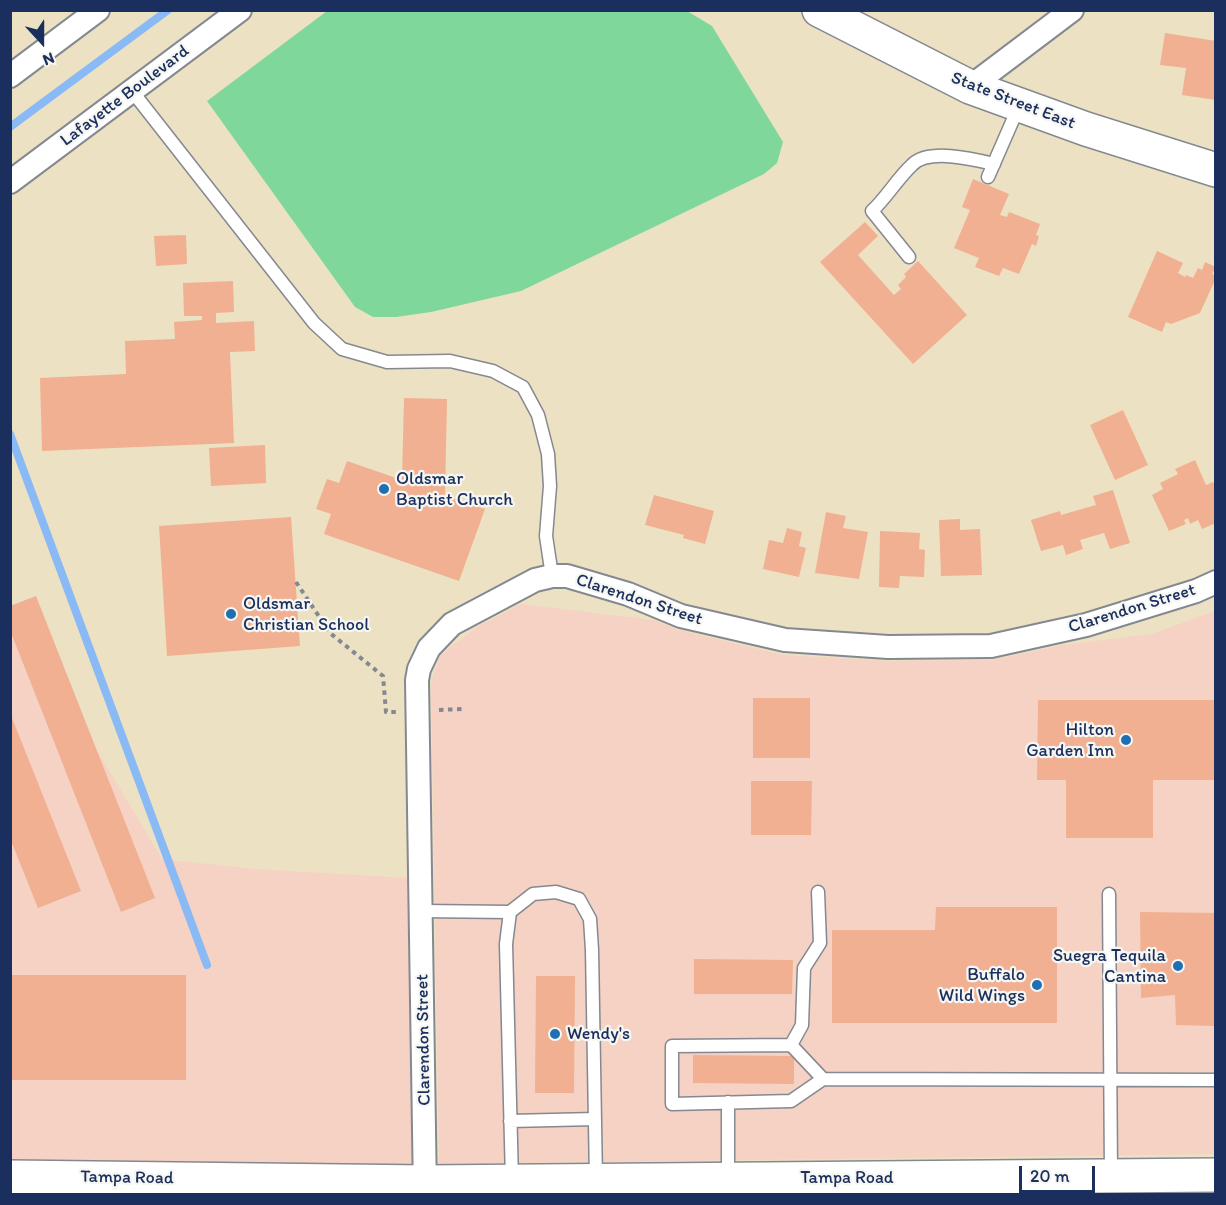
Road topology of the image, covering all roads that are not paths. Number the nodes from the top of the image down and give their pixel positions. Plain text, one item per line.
1 (98, 10) edge
2 (240, 10) edge
3 (819, 10) edge
4 (1072, 10) edge
5 (10, 75) edge
6 (970, 87) junction
7 (132, 91) junction
8 (1020, 105) junction
9 (994, 164) junction
10 (1215, 170) edge
11 (988, 177) dead end
12 (10, 182) edge
13 (909, 257) dead end
14 (552, 576) junction
15 (1215, 582) edge
16 (818, 892) dead end
17 (1109, 894) dead end
18 (421, 911) junction
19 (510, 912) junction
20 (791, 1045) junction
21 (823, 1079) junction
22 (1215, 1080) edge
23 (1110, 1081) junction
24 (728, 1102) junction
25 (595, 1119) junction
26 (510, 1121) junction
27 (1215, 1175) edge
28 (1112, 1176) junction
29 (10, 1177) edge
30 (728, 1179) junction
31 (596, 1180) junction
32 (512, 1181) junction
33 (426, 1188) edge

1 - 5 street
2 - 7 street, Lafayette Boulevard
3 - 6 main road, State Street East
4 - 6 street
6 - 8 main road, State Street East
7 - 12 street, Lafayette Boulevard
7 - 14 lane
8 - 9 lane
8 - 10 main road, State Street East
9 - 11 lane
9 - 13 lane
14 - 15 street, Clarendon Street
14 - 18 street, Clarendon Street
16 - 20 lane
17 - 23 lane
18 - 19 lane
18 - 33 street, Clarendon Street
19 - 25 lane
19 - 26 lane
20 - 21 lane
20 - 24 lane
21 - 23 lane
21 - 24 lane
22 - 23 lane
23 - 28 lane
24 - 30 lane
25 - 26 lane
25 - 31 lane
26 - 32 lane
27 - 28 main road, Tampa Road
28 - 30 main road, Tampa Road
29 - 33 main road, Tampa Road
30 - 31 main road, Tampa Road
31 - 32 main road, Tampa Road
32 - 33 main road, Tampa Road

